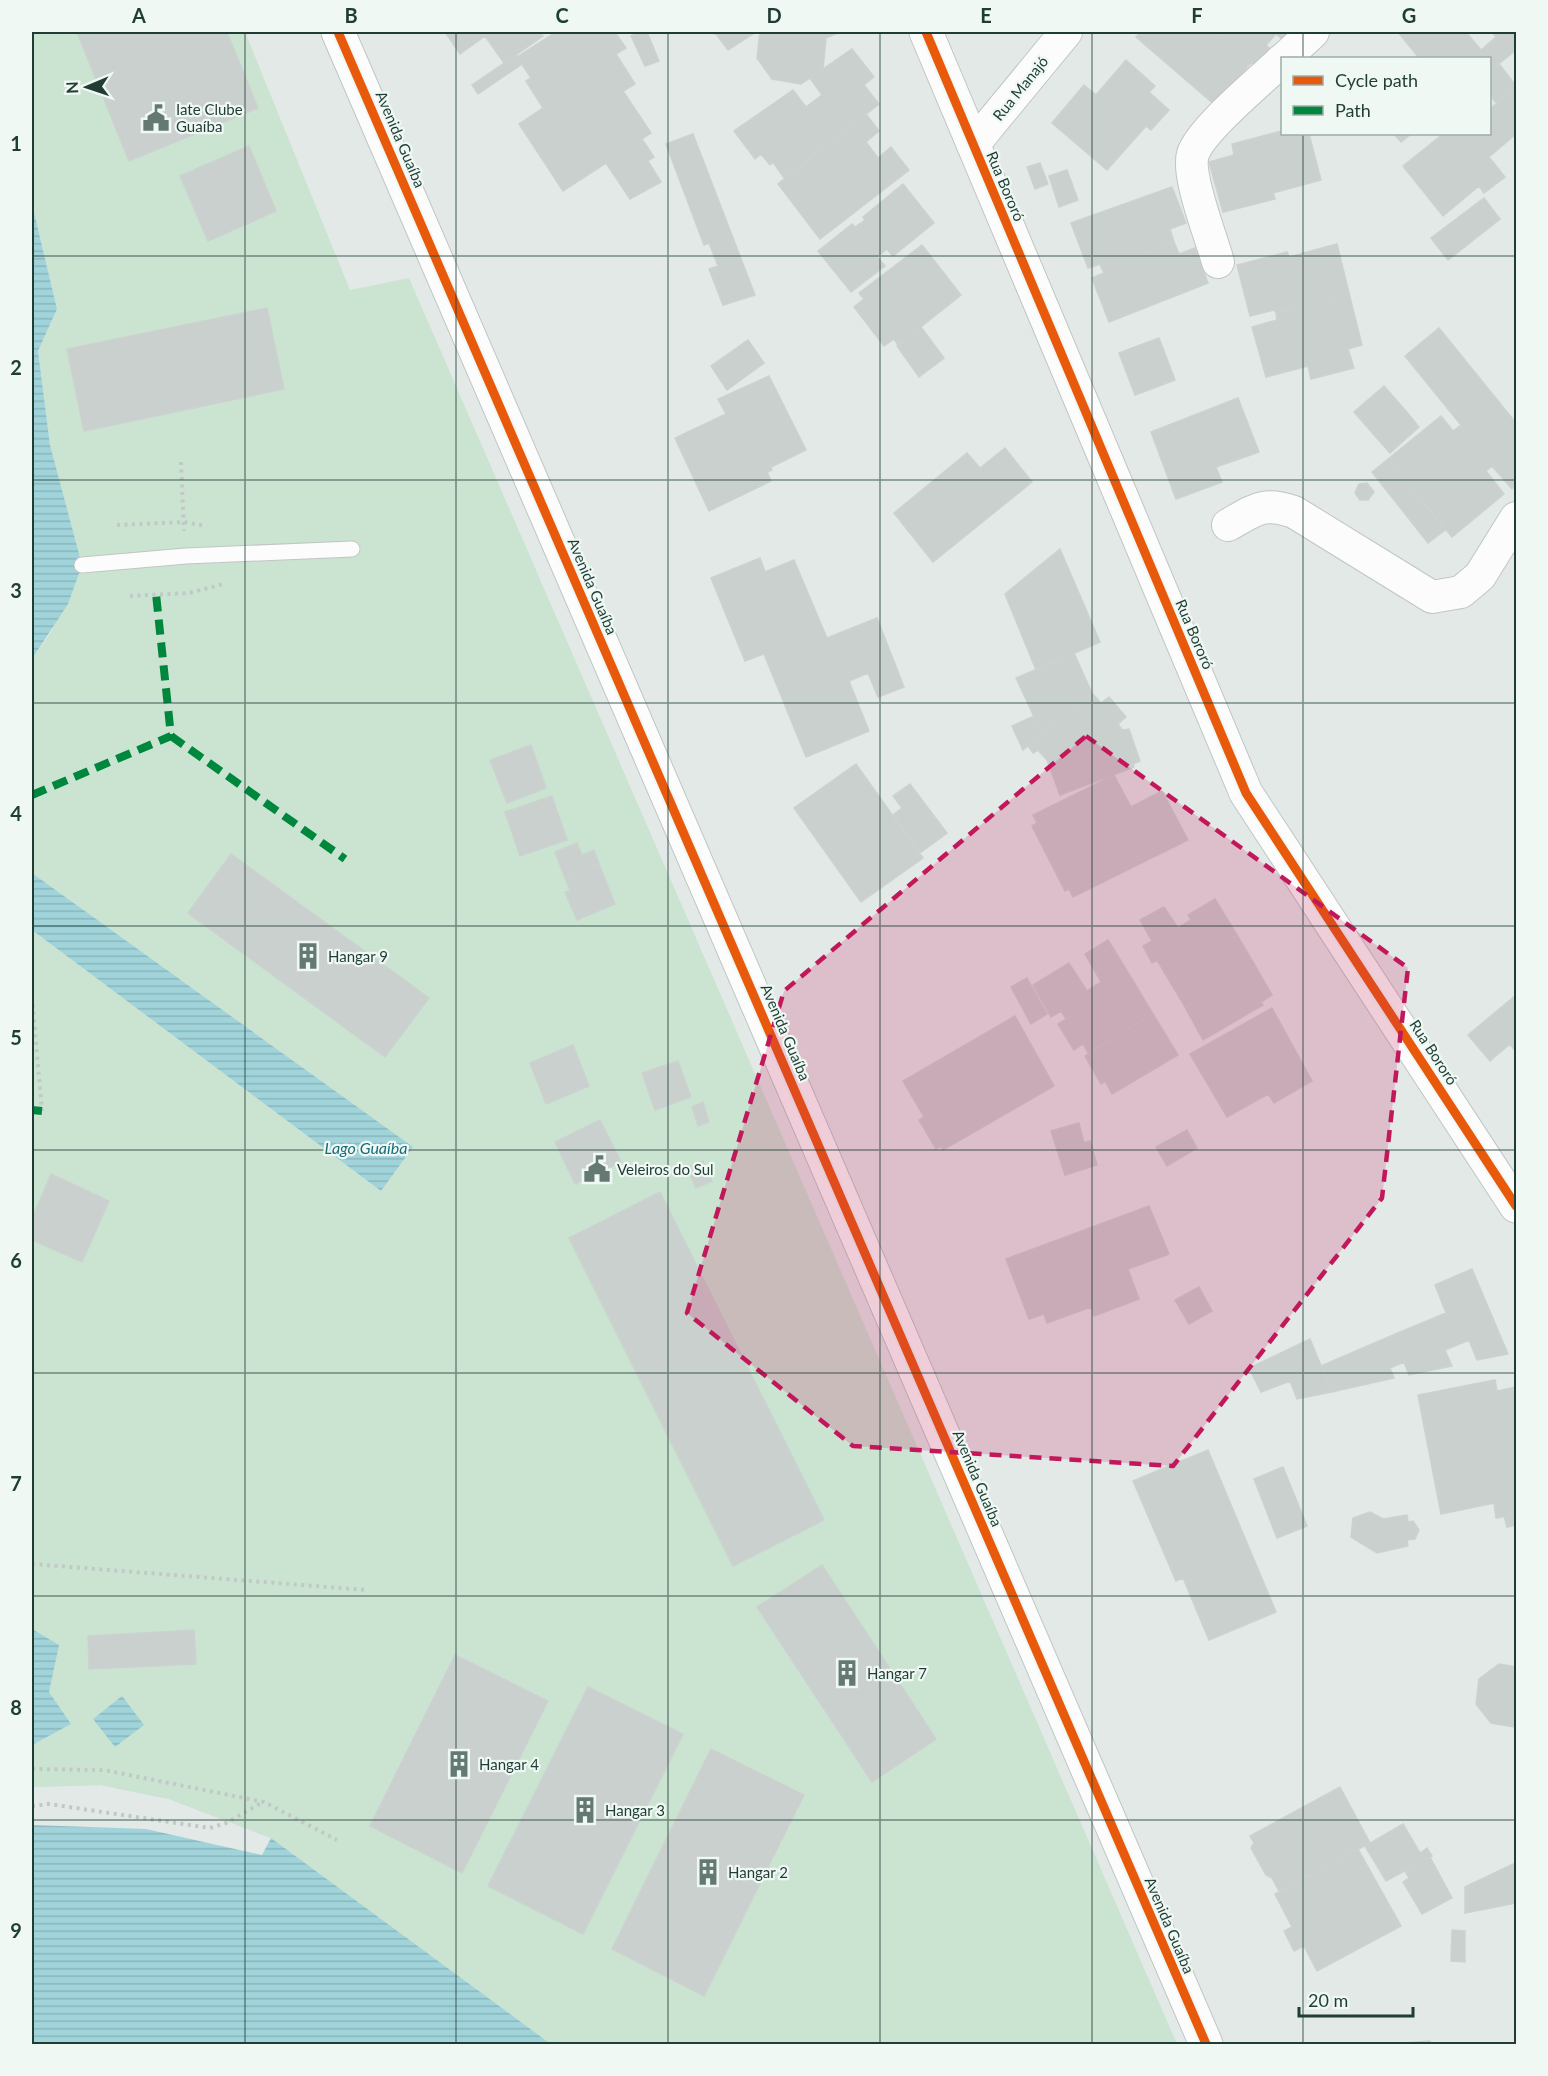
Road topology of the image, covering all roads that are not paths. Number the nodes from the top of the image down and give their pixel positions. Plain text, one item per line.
1 (338, 32) edge
2 (926, 32) edge
3 (1066, 32) edge
4 (1313, 32) edge
5 (1286, 57) edge
6 (1281, 62) edge
7 (973, 145) junction
8 (1218, 262) dead end
9 (1516, 518) edge
10 (1228, 525) dead end
11 (352, 549) dead end
12 (82, 565) dead end
13 (1516, 1206) edge
14 (1206, 2044) edge

1 - 14 main road, Avenida Guaíba
2 - 7 main road, Rua Bororó
3 - 7 street, Rua Manajó
4 - 5 street
6 - 8 street
7 - 13 main road, Rua Bororó
9 - 10 street
11 - 12 lane

